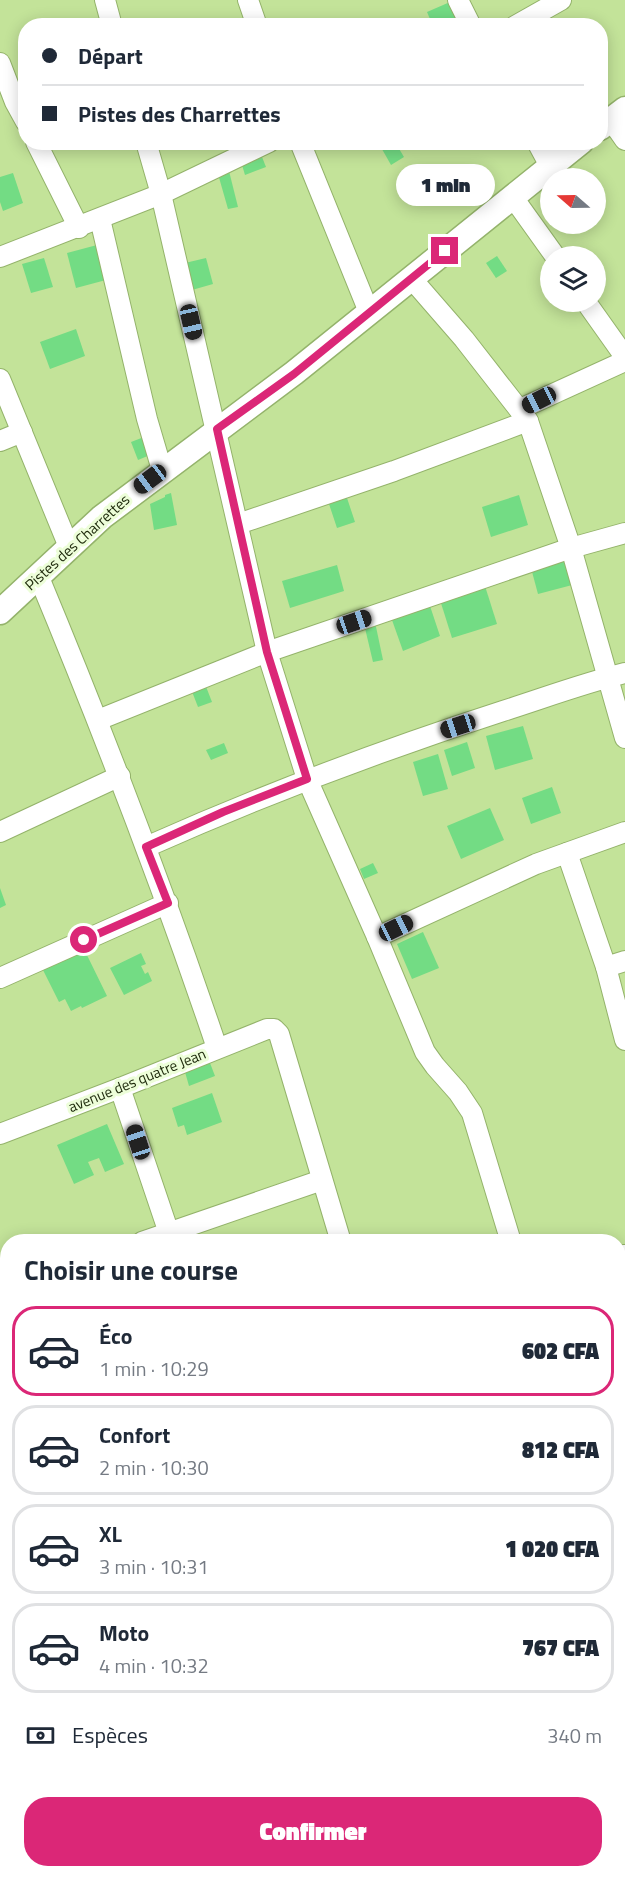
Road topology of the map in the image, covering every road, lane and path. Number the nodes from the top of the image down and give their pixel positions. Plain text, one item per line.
1 (105, 0) edge
2 (248, 0) edge
3 (458, 0) edge
4 (561, 0) edge
5 (110, 18) edge
6 (254, 18) edge
7 (467, 18) edge
8 (529, 18) edge
9 (0, 63) edge
10 (18, 107) edge
11 (612, 119) edge
12 (625, 140) edge
13 (40, 150) edge
14 (148, 150) edge
15 (252, 150) edge
16 (303, 150) edge
17 (541, 150) edge
18 (571, 150) edge
19 (550, 166) junction
20 (161, 194) junction
21 (512, 196) junction
22 (100, 219) junction
23 (79, 228) junction
24 (548, 246) edge
25 (0, 257) edge
26 (411, 278) junction
27 (369, 312) junction
28 (593, 312) edge
29 (625, 359) edge
30 (0, 379) edge
31 (524, 415) junction
32 (217, 429) junction
33 (22, 432) junction
34 (0, 441) edge
35 (162, 470) junction
36 (238, 524) junction
37 (625, 533) edge
38 (69, 547) junction
39 (571, 548) junction
40 (39, 575) junction
41 (0, 612) edge
42 (267, 652) junction
43 (617, 675) edge
44 (98, 720) junction
45 (625, 738) edge
46 (120, 776) junction
47 (307, 779) junction
48 (0, 832) edge
49 (625, 832) edge
50 (146, 847) junction
51 (567, 854) junction
52 (168, 903) junction
53 (377, 937) junction
54 (625, 961) edge
55 (606, 967) junction
56 (0, 978) edge
57 (625, 1040) edge
58 (217, 1048) junction
59 (120, 1088) junction
60 (2, 1126) edge
61 (322, 1180) junction
62 (169, 1234) edge
63 (178, 1234) edge
64 (339, 1234) edge
65 (509, 1234) edge

1 - 5 street
2 - 6 street
3 - 7 street
4 - 8 street
9 - 10 street
11 - 12 street
13 - 23 street
14 - 20 street
15 - 20 street
16 - 27 street
17 - 19 street
18 - 19 main road, Pistes des Charrettes
19 - 21 main road, Pistes des Charrettes
20 - 22 street
20 - 32 street
21 - 24 street
21 - 26 main road, Pistes des Charrettes
22 - 23 street
22 - 35 street
23 - 25 street
26 - 27 main road, Pistes des Charrettes
26 - 31 street
27 - 32 main road, Pistes des Charrettes
28 - 29 street
29 - 31 street
30 - 33 street
31 - 36 street
31 - 39 street
32 - 35 main road, Pistes des Charrettes
32 - 36 street
33 - 34 street
33 - 38 street
35 - 38 main road, Pistes des Charrettes
36 - 42 street
37 - 39 street
38 - 40 main road, Pistes des Charrettes
39 - 42 street
39 - 43 street
40 - 41 main road, Pistes des Charrettes
40 - 44 street
42 - 44 street
42 - 47 street
43 - 45 street
43 - 47 street
44 - 46 street
46 - 48 street
46 - 50 street
47 - 50 street
47 - 53 street
49 - 51 street
50 - 52 street
51 - 53 street
51 - 55 street
52 - 56 street
52 - 58 street
53 - 65 street
54 - 55 street
55 - 57 street
58 - 59 street, avenue des quatre Jean
58 - 61 street, avenue des quatre Jean
59 - 60 street, avenue des quatre Jean
59 - 62 street
61 - 63 street
61 - 64 street

